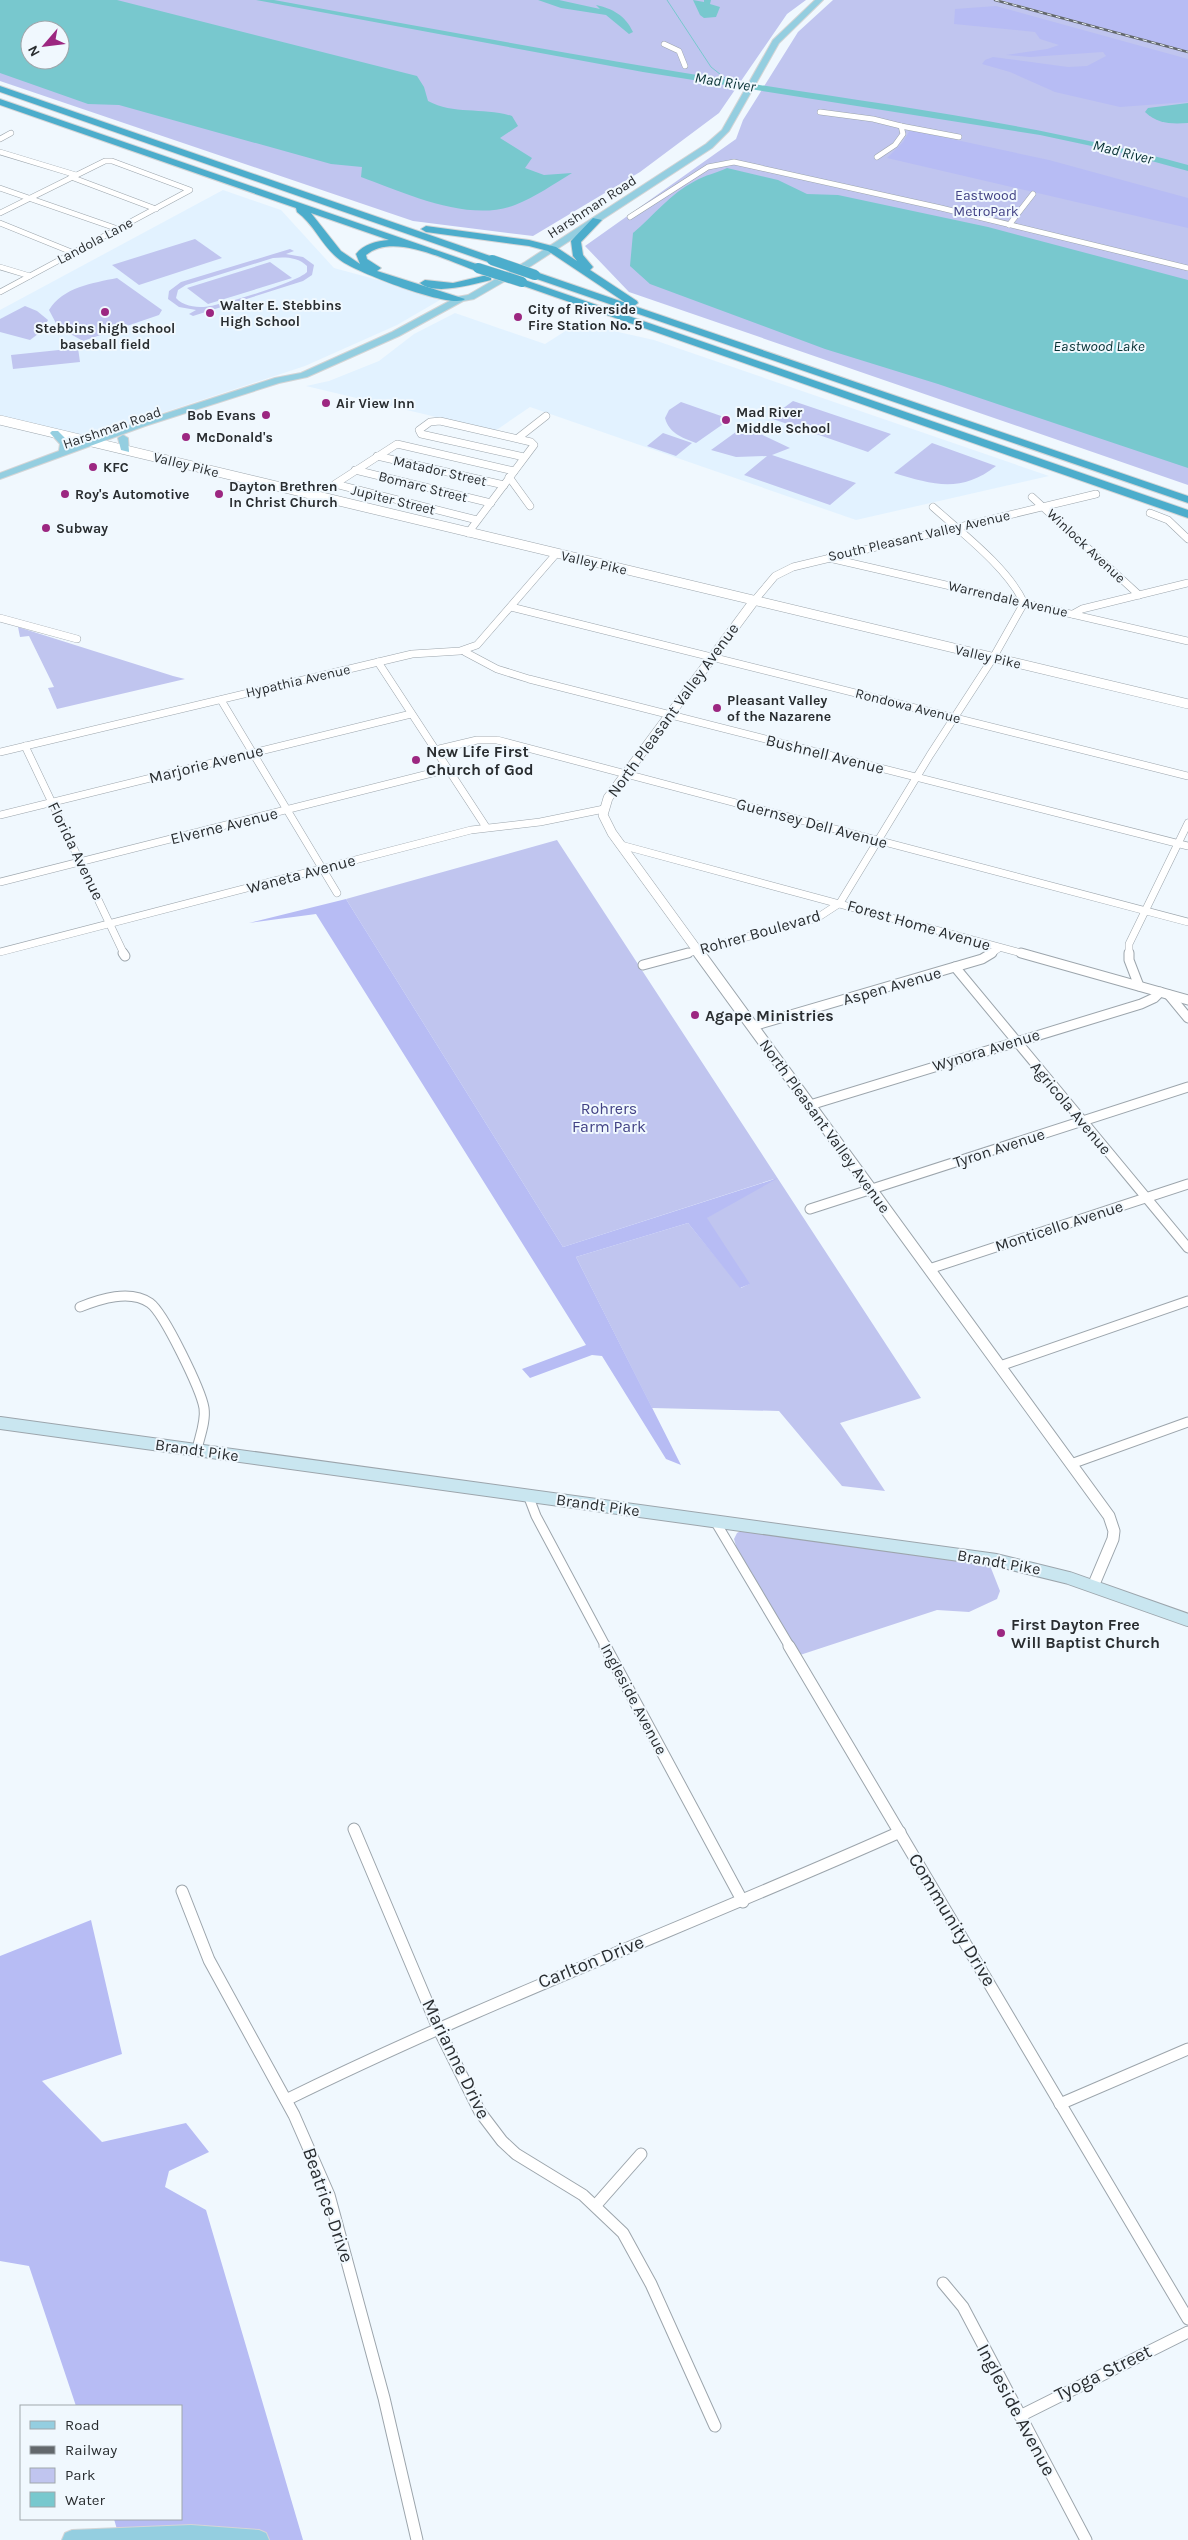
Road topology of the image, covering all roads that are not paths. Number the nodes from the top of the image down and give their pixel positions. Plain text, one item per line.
1 (819, 0) edge
2 (664, 44) dead end
3 (685, 66) dead end
4 (0, 89) edge
5 (0, 102) edge
6 (820, 112) dead end
7 (728, 123) junction
8 (901, 126) junction
9 (11, 133) dead end
10 (959, 137) dead end
11 (0, 139) edge
12 (0, 152) edge
13 (877, 157) dead end
14 (74, 176) junction
15 (0, 188) edge
16 (1033, 194) dead end
17 (269, 195) junction
18 (32, 197) junction
19 (156, 209) junction
20 (346, 209) junction
21 (0, 212) edge
22 (630, 217) dead end
23 (597, 220) junction
24 (0, 223) edge
25 (1009, 225) junction
26 (118, 230) junction
27 (540, 245) junction
28 (552, 249) junction
29 (74, 252) junction
30 (451, 258) junction
31 (0, 267) edge
32 (478, 268) joint
33 (1188, 268) edge
34 (535, 275) joint
35 (30, 276) junction
36 (487, 278) junction
37 (412, 281) junction
38 (522, 282) joint
39 (608, 286) junction
40 (0, 292) edge
41 (460, 299) junction
42 (676, 324) junction
43 (288, 380) junction
44 (546, 416) dead end
45 (0, 420) edge
46 (55, 433) junction
47 (123, 438) junction
48 (518, 438) junction
49 (93, 442) junction
50 (397, 444) joint
51 (104, 445) junction
52 (126, 450) junction
53 (63, 453) junction
54 (377, 456) junction
55 (524, 457) junction
56 (355, 470) junction
57 (512, 474) junction
58 (0, 476) edge
59 (0, 482) edge
60 (504, 485) junction
61 (1096, 494) dead end
62 (1032, 497) dead end
63 (1188, 500) edge
64 (491, 503) junction
65 (530, 506) dead end
66 (933, 507) dead end
67 (1043, 507) junction
68 (1150, 513) dead end
69 (1188, 514) edge
70 (477, 520) junction
71 (955, 528) junction
72 (468, 533) junction
73 (1188, 539) edge
74 (556, 554) junction
75 (829, 558) junction
76 (1188, 583) edge
77 (1139, 595) junction
78 (754, 601) junction
79 (1024, 603) junction
80 (512, 607) junction
81 (1073, 614) junction
82 (0, 618) edge
83 (77, 639) dead end
84 (1188, 641) edge
85 (465, 652) junction
86 (712, 657) junction
87 (993, 658) junction
88 (378, 662) junction
89 (221, 700) junction
90 (1188, 704) edge
91 (411, 714) junction
92 (670, 715) junction
93 (954, 718) junction
94 (25, 746) junction
95 (435, 750) junction
96 (0, 752) edge
97 (253, 753) junction
98 (448, 769) junction
99 (626, 774) junction
100 (1188, 776) edge
101 (916, 777) junction
102 (52, 802) junction
103 (604, 809) junction
104 (287, 810) junction
105 (0, 815) edge
106 (1188, 823) edge
107 (486, 827) junction
108 (878, 840) junction
109 (1178, 843) junction
110 (621, 845) junction
111 (1188, 846) edge
112 (82, 862) junction
113 (322, 869) junction
114 (0, 882) edge
115 (337, 893) dead end
116 (840, 903) junction
117 (1146, 911) junction
118 (1188, 922) edge
119 (112, 923) junction
120 (999, 948) junction
121 (698, 950) junction
122 (0, 952) edge
123 (125, 956) dead end
124 (643, 965) dead end
125 (955, 967) junction
126 (1139, 986) junction
127 (1160, 992) junction
128 (1169, 996) junction
129 (1188, 1000) edge
130 (1188, 1018) edge
131 (753, 1026) junction
132 (1016, 1041) junction
133 (1188, 1087) edge
134 (810, 1105) junction
135 (1082, 1121) junction
136 (1188, 1184) edge
137 (871, 1188) junction
138 (1146, 1198) junction
139 (810, 1209) dead end
140 (1188, 1248) edge
141 (929, 1269) junction
142 (1188, 1301) edge
143 (80, 1307) dead end
144 (1000, 1366) junction
145 (1188, 1422) edge
146 (0, 1423) edge
147 (197, 1450) junction
148 (1071, 1464) junction
149 (528, 1495) junction
150 (715, 1521) junction
151 (1094, 1584) junction
152 (1188, 1620) edge
153 (354, 1829) dead end
154 (900, 1832) junction
155 (182, 1891) dead end
156 (743, 1902) junction
157 (438, 2028) junction
158 (1188, 2049) edge
159 (286, 2100) junction
160 (1060, 2104) junction
161 (641, 2154) dead end
162 (596, 2205) junction
163 (943, 2282) dead end
164 (1188, 2319) edge
165 (1188, 2332) edge
166 (1020, 2416) junction
167 (715, 2426) dead end
168 (72, 2540) edge
169 (259, 2540) edge
170 (417, 2540) edge
171 (1086, 2540) edge

1 - 7 main road, Harshman Road
2 - 3 street
4 - 20 highway
5 - 17 highway
6 - 8 street
7 - 23 main road, Harshman Road
7 - 27 main road, Harshman Road
8 - 10 street
8 - 13 street
9 - 11 street
12 - 14 street
14 - 18 street
14 - 19 street
14 - 19 street, Landola Lane
15 - 18 street
16 - 25 street
17 - 30 highway
17 - 41 highway
18 - 21 street
18 - 26 street
19 - 26 street, Landola Lane
20 - 27 highway
20 - 34 highway, bridge
22 - 25 street
23 - 28 main road, Harshman Road
23 - 39 highway
24 - 29 street
25 - 33 street
26 - 29 street, Landola Lane
27 - 28 highway
27 - 36 main road, Harshman Road
28 - 39 highway
28 - 41 main road, Harshman Road
29 - 35 street, Landola Lane
30 - 32 highway
30 - 37 highway
31 - 35 street
32 - 38 highway, bridge
34 - 42 highway
35 - 40 street, Landola Lane
36 - 37 highway
36 - 41 main road, Harshman Road
37 - 41 highway
38 - 69 highway
39 - 42 highway
41 - 43 main road, Harshman Road
42 - 63 highway
43 - 47 main road, Harshman Road
43 - 49 main road, Harshman Road
44 - 48 street
45 - 46 street, Valley Pike
46 - 49 street, Valley Pike
46 - 53 main road
47 - 51 main road, Harshman Road
47 - 52 main road
48 - 55 street
48 - 55 street
49 - 51 street, Valley Pike
49 - 53 main road, Harshman Road
50 - 54 street
50 - 57 street
51 - 52 street, Valley Pike
51 - 59 main road, Harshman Road
52 - 72 street, Valley Pike
53 - 58 main road, Harshman Road
54 - 56 street
54 - 60 street, Matador Street
55 - 57 street
56 - 64 street, Bomarc Street
56 - 70 street, Jupiter Street
57 - 60 street
57 - 65 street
60 - 64 street
61 - 67 street, South Pleasant Valley Avenue
62 - 67 street, Winlock Avenue
64 - 70 street
66 - 71 street
67 - 71 street, South Pleasant Valley Avenue
67 - 77 street, Winlock Avenue
68 - 73 street
70 - 72 street
71 - 75 street, South Pleasant Valley Avenue
71 - 79 street
72 - 74 street, Valley Pike
74 - 78 street, Valley Pike
74 - 80 street
75 - 78 street, South Pleasant Valley Avenue
75 - 79 street, Warrendale Avenue
76 - 77 street
77 - 81 street
78 - 86 street, North Pleasant Valley Avenue
78 - 87 street, Valley Pike
79 - 81 street, Warrendale Avenue
79 - 87 street, Rohrer Boulevard
80 - 85 street
80 - 86 street, Rondowa Avenue
81 - 84 street, Warrendale Avenue
82 - 83 street
85 - 88 street, Hypathia Avenue
85 - 92 street, Bushnell Avenue
86 - 92 street, North Pleasant Valley Avenue
86 - 93 street, Rondowa Avenue
87 - 90 street, Valley Pike
87 - 93 street, Rohrer Boulevard
88 - 89 street, Hypathia Avenue
88 - 91 street
89 - 94 street, Hypathia Avenue
89 - 97 street
91 - 95 street
91 - 97 street, Marjorie Avenue
92 - 99 street, North Pleasant Valley Avenue
92 - 101 street, Bushnell Avenue
93 - 100 street, Rondowa Avenue
93 - 101 street, Rohrer Boulevard
94 - 96 street, Hypathia Avenue
94 - 102 street, Florida Avenue
95 - 98 street
95 - 99 street, Guernsey Dell Avenue
97 - 102 street, Marjorie Avenue
97 - 104 street
98 - 104 street, Elverne Avenue
98 - 107 street
99 - 103 street, North Pleasant Valley Avenue
99 - 108 street, Guernsey Dell Avenue
101 - 108 street, Rohrer Boulevard
101 - 109 street, Bushnell Avenue
102 - 105 street, Marjorie Avenue
102 - 112 street, Florida Avenue
103 - 107 street, Waneta Avenue
103 - 110 street, North Pleasant Valley Avenue
104 - 112 street, Elverne Avenue
104 - 113 street
106 - 109 street
107 - 113 street, Waneta Avenue
108 - 116 street, Rohrer Boulevard
108 - 117 street, Guernsey Dell Avenue
109 - 111 street, Bushnell Avenue
109 - 117 street
110 - 116 street, Forest Home Avenue
110 - 121 street, North Pleasant Valley Avenue
112 - 114 street, Elverne Avenue
112 - 119 street, Florida Avenue
113 - 115 street
113 - 119 street, Waneta Avenue
116 - 120 street, Forest Home Avenue
116 - 121 street, Rohrer Boulevard
117 - 118 street, Guernsey Dell Avenue
117 - 126 street
119 - 122 street, Waneta Avenue
119 - 123 street, Florida Avenue
120 - 125 street, Aspen Avenue
120 - 126 street, Forest Home Avenue
121 - 124 street, Rohrer Boulevard
121 - 131 street, North Pleasant Valley Avenue
125 - 131 street, Aspen Avenue
125 - 132 street, Agricola Avenue
126 - 127 street, Forest Home Avenue
127 - 128 street, Forest Home Avenue
127 - 132 street, Wynora Avenue
128 - 129 street, Forest Home Avenue
128 - 130 street
131 - 134 street, North Pleasant Valley Avenue
132 - 134 street, Wynora Avenue
132 - 135 street, Agricola Avenue
133 - 135 street, Tyron Avenue
134 - 137 street, North Pleasant Valley Avenue
135 - 137 street, Tyron Avenue
135 - 138 street, Agricola Avenue
136 - 138 street, Monticello Avenue
137 - 139 street, Tyron Avenue
137 - 141 street, North Pleasant Valley Avenue
138 - 140 street, Agricola Avenue
138 - 141 street, Monticello Avenue
141 - 144 street, North Pleasant Valley Avenue
142 - 144 street
143 - 147 street
144 - 148 street, North Pleasant Valley Avenue
145 - 148 street
146 - 147 main road, Brandt Pike
147 - 149 main road, Brandt Pike
148 - 151 street, North Pleasant Valley Avenue
149 - 150 main road, Brandt Pike
149 - 156 street, Ingleside Avenue
150 - 151 main road, Brandt Pike
150 - 154 street, Community Drive
151 - 152 main road, Brandt Pike
153 - 157 street, Marianne Drive
154 - 156 street, Carlton Drive
154 - 160 street, Community Drive
155 - 159 street, Beatrice Drive
156 - 157 street, Carlton Drive
157 - 159 street, Carlton Drive
157 - 162 street, Marianne Drive
158 - 160 street
159 - 170 street, Beatrice Drive
160 - 164 street, Community Drive
161 - 162 street
162 - 167 street, Marianne Drive
163 - 166 street, Ingleside Avenue
165 - 166 street, Tyoga Street
166 - 171 street, Ingleside Avenue
168 - 169 main road

